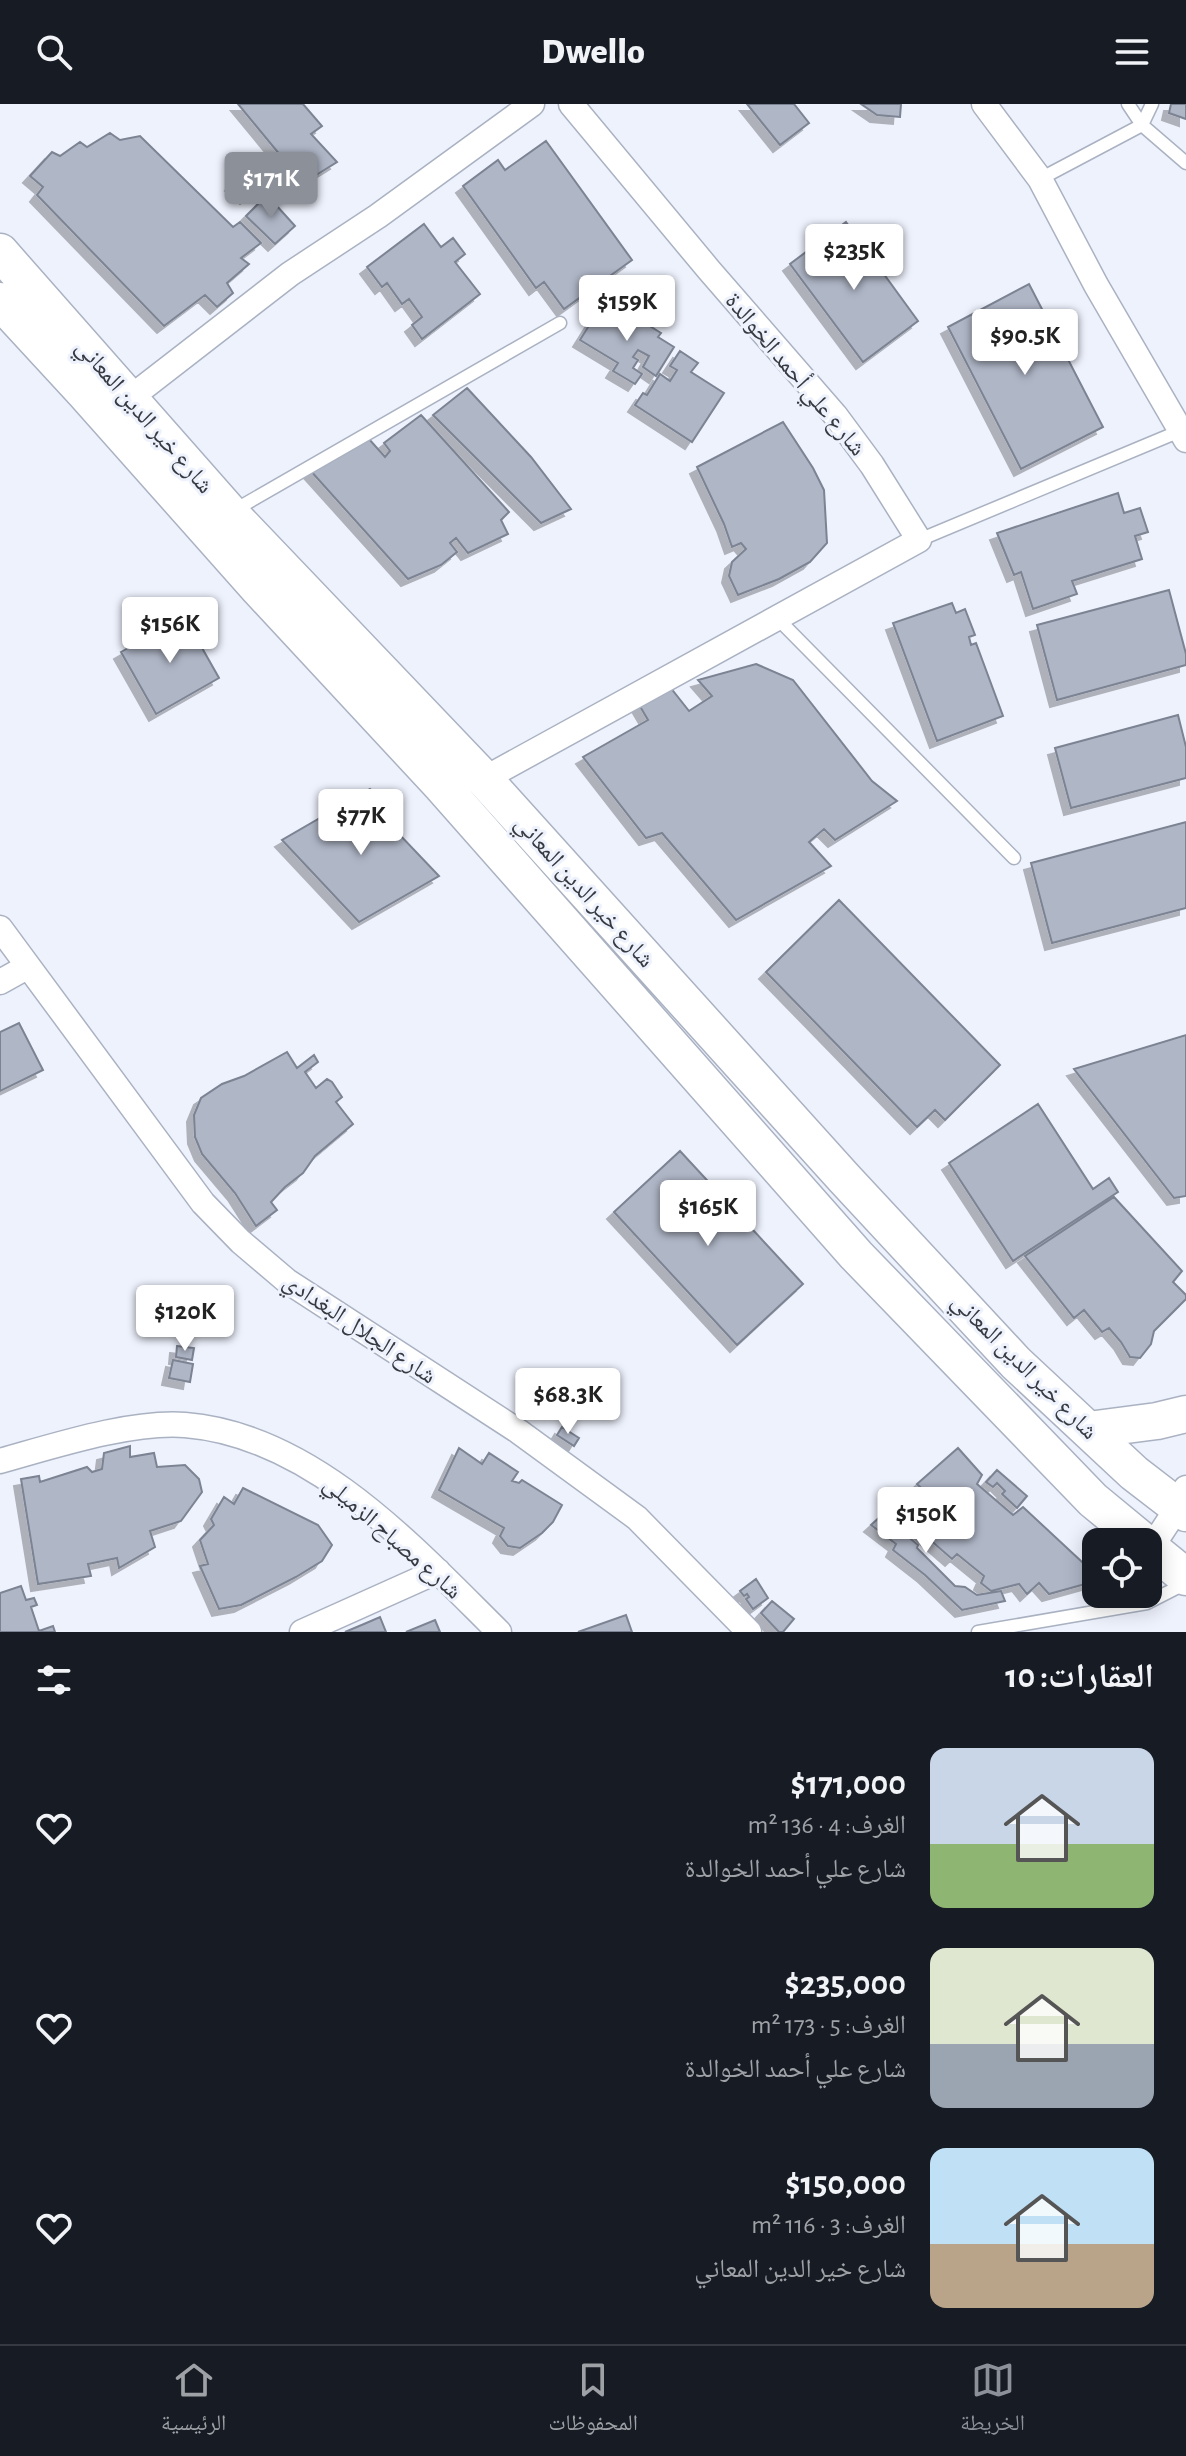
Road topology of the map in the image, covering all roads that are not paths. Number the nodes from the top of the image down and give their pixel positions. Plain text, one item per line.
1 (532, 104) edge
2 (571, 104) edge
3 (984, 104) edge
4 (1128, 104) edge
5 (1152, 104) edge
6 (1142, 125) junction
7 (1186, 163) edge
8 (1040, 179) junction
9 (0, 252) edge
10 (0, 301) edge
11 (560, 323) dead end
12 (130, 398) junction
13 (1183, 436) edge
14 (230, 513) junction
15 (919, 540) junction
16 (776, 617) junction
17 (484, 779) junction
18 (1014, 858) dead end
19 (0, 928) edge
20 (27, 967) junction
21 (0, 982) edge
22 (1186, 1414) edge
23 (1088, 1430) junction
24 (0, 1461) edge
25 (1183, 1503) edge
26 (1127, 1528) edge
27 (1162, 1528) edge
28 (1162, 1558) edge
29 (438, 1571) junction
30 (1186, 1580) edge
31 (302, 1632) edge
32 (499, 1632) edge
33 (749, 1632) edge
34 (978, 1632) edge

1 - 12 street
2 - 15 street, شارع علي أحمد الخوالدة
3 - 8 street
4 - 6 lane
5 - 6 lane
6 - 7 lane
6 - 8 lane
8 - 13 street
9 - 12 street, شارع خير الدين المعاني
10 - 26 street, شارع خير الدين المعاني
11 - 14 lane
12 - 14 street, شارع خير الدين المعاني
13 - 15 lane
14 - 17 street, شارع خير الدين المعاني
15 - 16 street
16 - 17 street
16 - 18 lane
17 - 23 street, شارع خير الدين المعاني
19 - 20 street, شارع الجلال البغدادي
20 - 21 street
20 - 33 street, شارع الجلال البغدادي
22 - 23 street
23 - 25 street, شارع خير الدين المعاني
24 - 29 street, شارع مصباح الزميلي
25 - 27 street
28 - 30 street, شارع خير الدين المعاني
29 - 31 street
29 - 32 street, شارع مصباح الزميلي
30 - 34 lane

